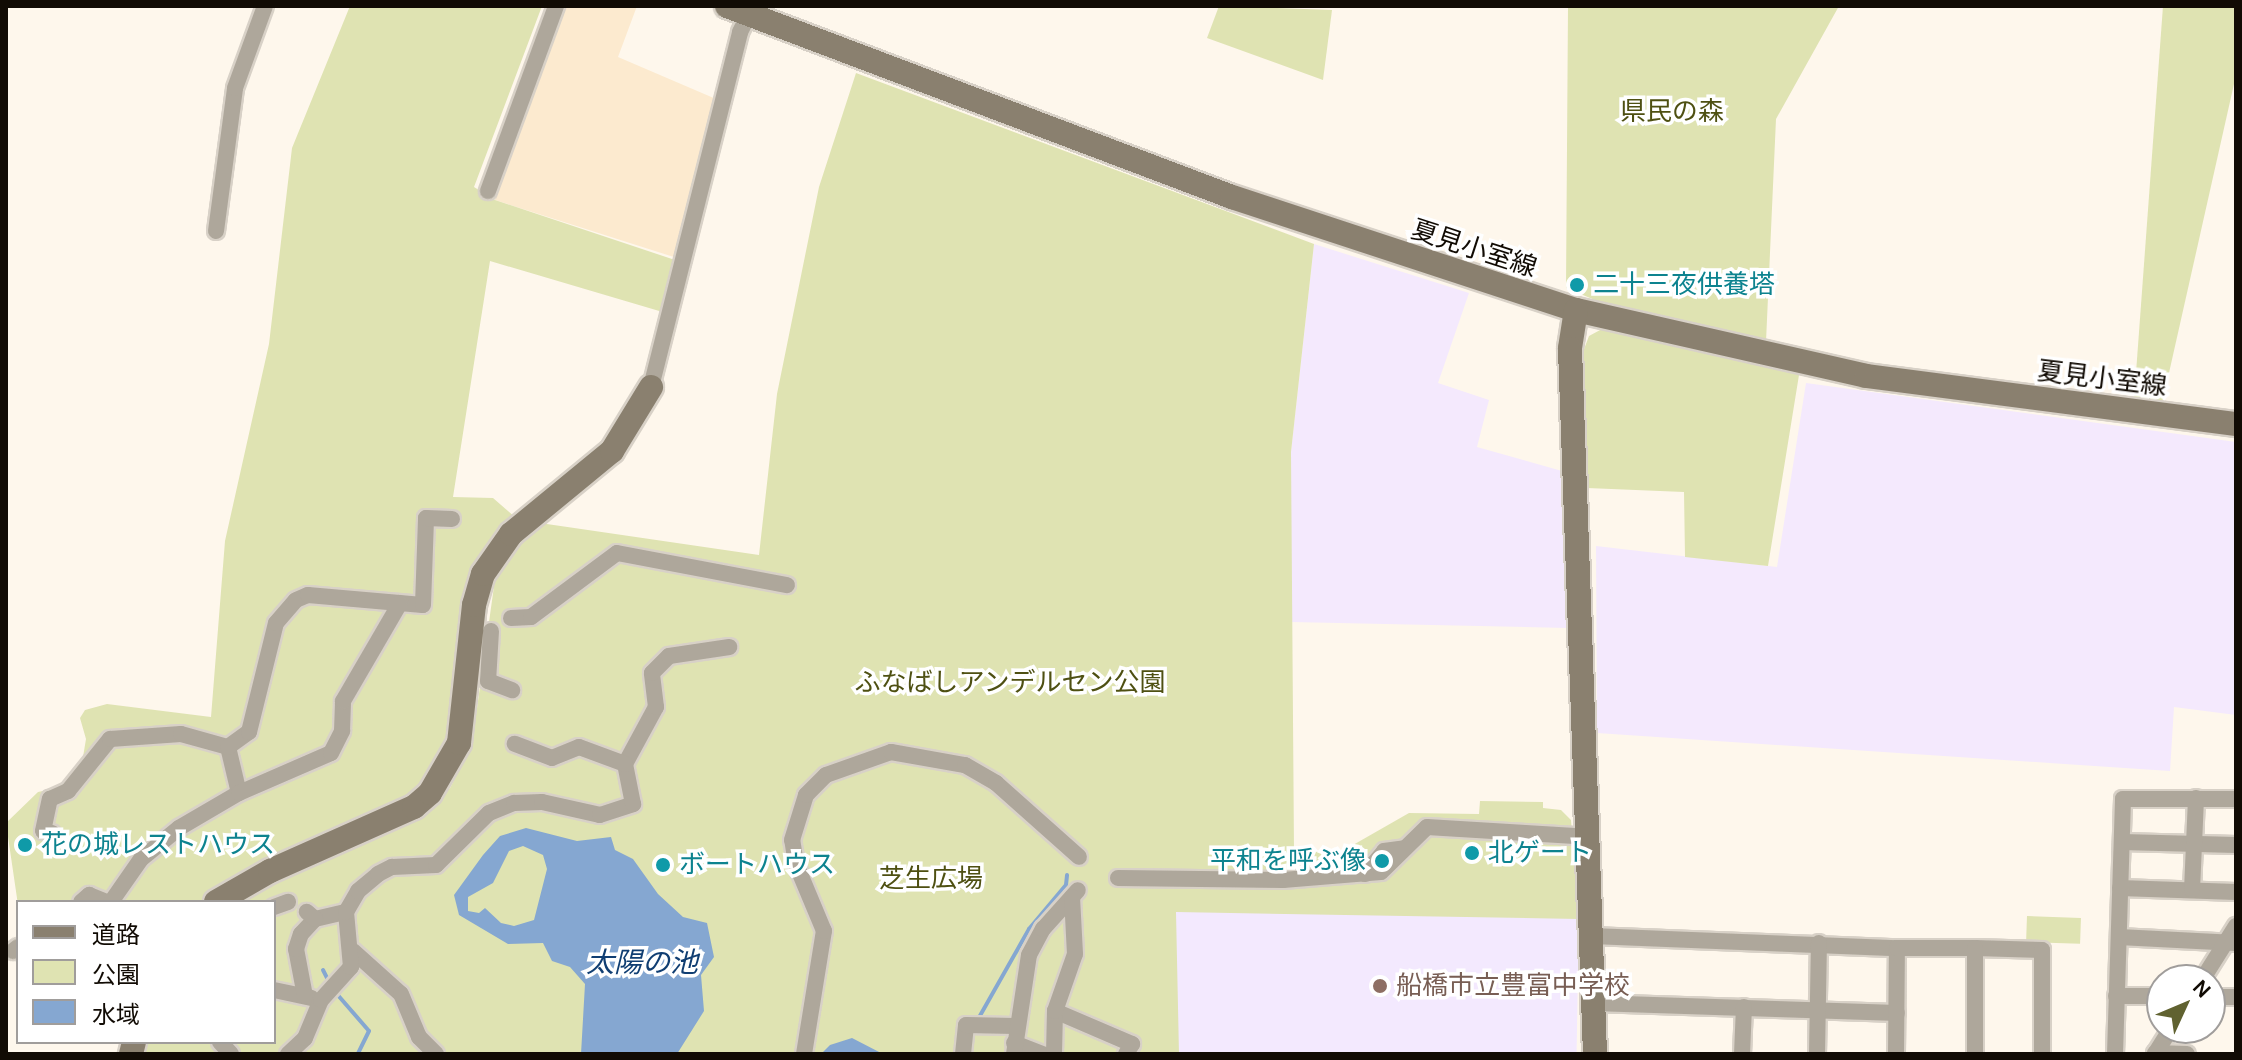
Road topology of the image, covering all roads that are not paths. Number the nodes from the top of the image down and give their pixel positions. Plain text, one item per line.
1 (265, 6) edge
2 (556, 6) edge
3 (743, 8) edge
4 (488, 191) dead end
5 (216, 231) dead end
6 (1576, 310) junction
7 (651, 387) joint
8 (2236, 424) edge
9 (452, 519) dead end
10 (787, 585) dead end
11 (400, 603) junction
12 (511, 618) dead end
13 (491, 631) dead end
14 (729, 647) dead end
15 (512, 690) dead end
16 (515, 744) dead end
17 (228, 747) junction
18 (625, 764) junction
19 (239, 793) junction
20 (2196, 798) junction
21 (2236, 799) edge
22 (52, 833) dead end
23 (1575, 836) dead end
24 (2122, 842) junction
25 (2194, 844) junction
26 (2236, 845) edge
27 (1079, 857) dead end
28 (1118, 878) dead end
29 (2120, 888) junction
30 (2192, 890) junction
31 (2236, 892) edge
32 (83, 900) edge
33 (103, 900) edge
34 (109, 900) edge
35 (219, 900) edge
36 (346, 912) junction
37 (2236, 926) edge
38 (1592, 936) junction
39 (2119, 937) junction
40 (1819, 943) junction
41 (2230, 943) edge
42 (1897, 948) junction
43 (1975, 948) junction
44 (353, 951) junction
45 (2214, 964) edge
46 (379, 977) junction
47 (344, 980) junction
48 (276, 990) edge
49 (2116, 996) junction
50 (2146, 996) edge
51 (313, 998) junction
52 (1594, 1003) junction
53 (1744, 1007) junction
54 (1818, 1010) junction
55 (1055, 1011) junction
56 (1897, 1013) junction
57 (1015, 1026) junction
58 (1014, 1049) edge
59 (2155, 1053) edge
60 (288, 1054) edge
61 (436, 1054) edge
62 (804, 1054) edge
63 (963, 1054) edge
64 (1043, 1054) edge
65 (1054, 1054) edge
66 (1126, 1054) edge
67 (1595, 1054) edge
68 (1742, 1054) edge
69 (1817, 1054) edge
70 (1896, 1054) edge
71 (1975, 1054) edge
72 (2042, 1054) edge
73 (2115, 1054) edge
74 (2187, 1054) edge

1 - 5 street
2 - 4 street
3 - 6 main road, 夏見小室線
3 - 7 street
6 - 8 main road, 夏見小室線
6 - 38 main road
7 - 35 main road
9 - 11 street
10 - 12 street
11 - 17 street
11 - 19 street
13 - 15 street
14 - 18 street
16 - 18 street
17 - 19 street
17 - 22 street
18 - 36 street
19 - 34 street
20 - 21 street
20 - 24 street
20 - 25 street
23 - 28 street
24 - 25 street
24 - 29 street
25 - 26 street
25 - 30 street
27 - 62 street
29 - 30 street
29 - 39 street
30 - 31 street
32 - 33 street
36 - 44 street
36 - 51 street
37 - 41 street
38 - 40 street
38 - 52 main road
39 - 41 street
39 - 49 street
40 - 42 street
40 - 54 street
41 - 45 street
42 - 43 street
42 - 56 street
43 - 71 street
43 - 72 street
44 - 46 street
44 - 47 street
46 - 47 street
46 - 61 street
47 - 51 street
48 - 51 street
49 - 50 street
49 - 73 street
51 - 60 street
52 - 53 street
52 - 67 main road
53 - 54 street
53 - 68 street
54 - 56 street
54 - 69 street
55 - 57 street
55 - 65 street
55 - 66 street
56 - 70 street
57 - 58 street
57 - 63 street
58 - 64 street
59 - 74 street

